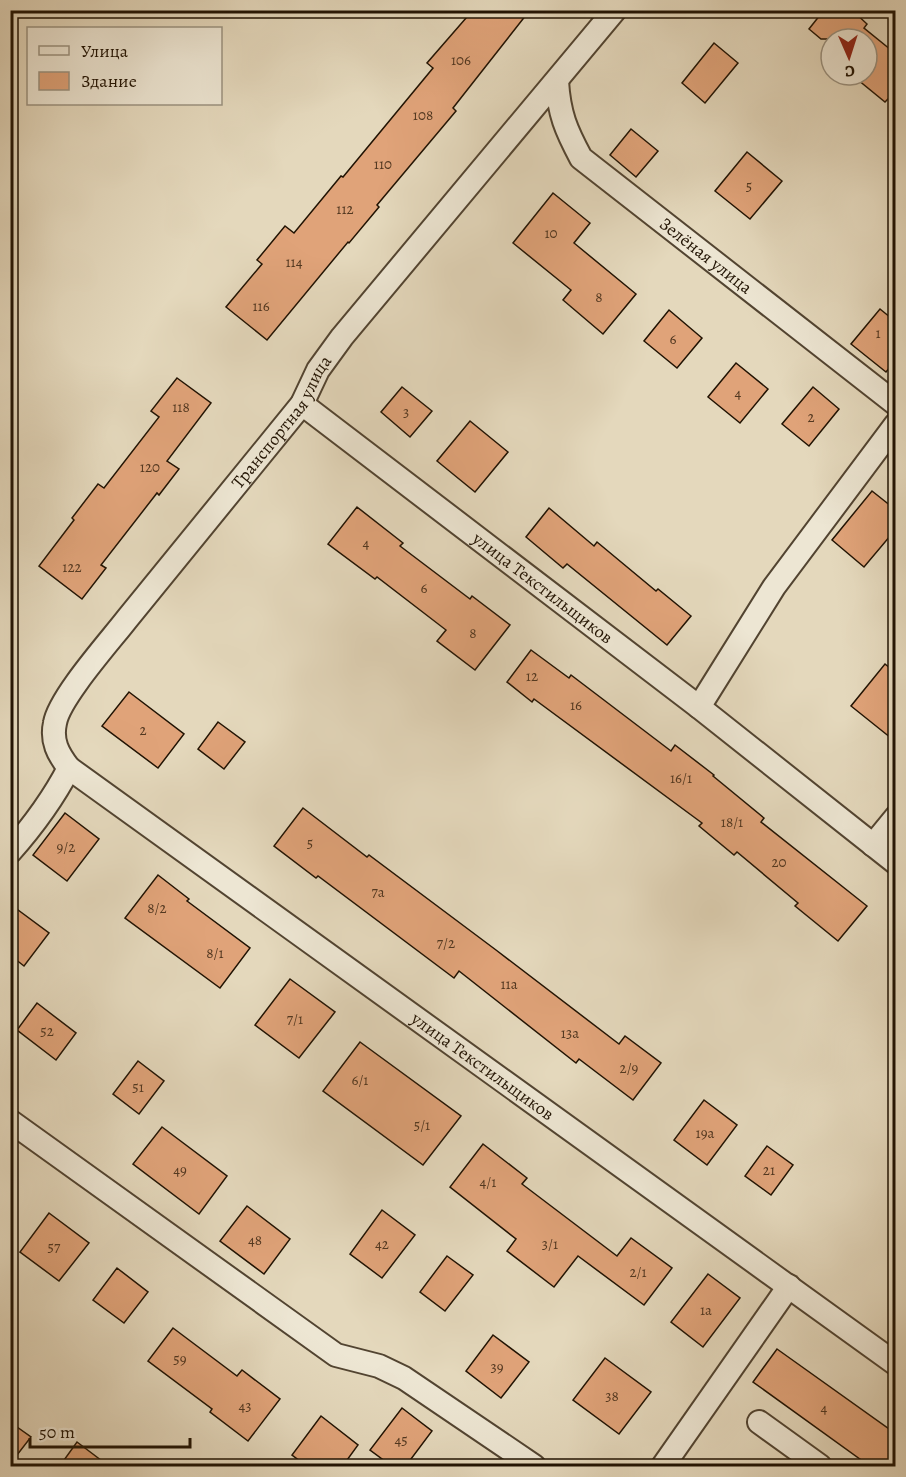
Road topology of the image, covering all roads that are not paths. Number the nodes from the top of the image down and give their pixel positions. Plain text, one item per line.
1 (615, 10) edge
2 (557, 81) junction
3 (302, 404) junction
4 (896, 404) edge
5 (896, 424) edge
6 (699, 707) junction
7 (69, 768) junction
8 (896, 817) edge
9 (873, 845) junction
10 (10, 852) edge
11 (896, 863) edge
12 (10, 1121) edge
13 (789, 1286) junction
14 (896, 1364) edge
15 (759, 1422) dead end
16 (534, 1467) edge
17 (663, 1467) edge
18 (820, 1467) edge

1 - 2 street, Транспортная улица
2 - 3 street, Транспортная улица
2 - 4 street, Зелёная улица
3 - 6 street, улица Текстильщиков
3 - 7 street, Транспортная улица
5 - 6 street
6 - 9 street, улица Текстильщиков
7 - 10 street
7 - 13 street, улица Текстильщиков
8 - 9 street
9 - 11 street, улица Текстильщиков
12 - 16 street
13 - 14 street, улица Текстильщиков
13 - 17 street
15 - 18 street

